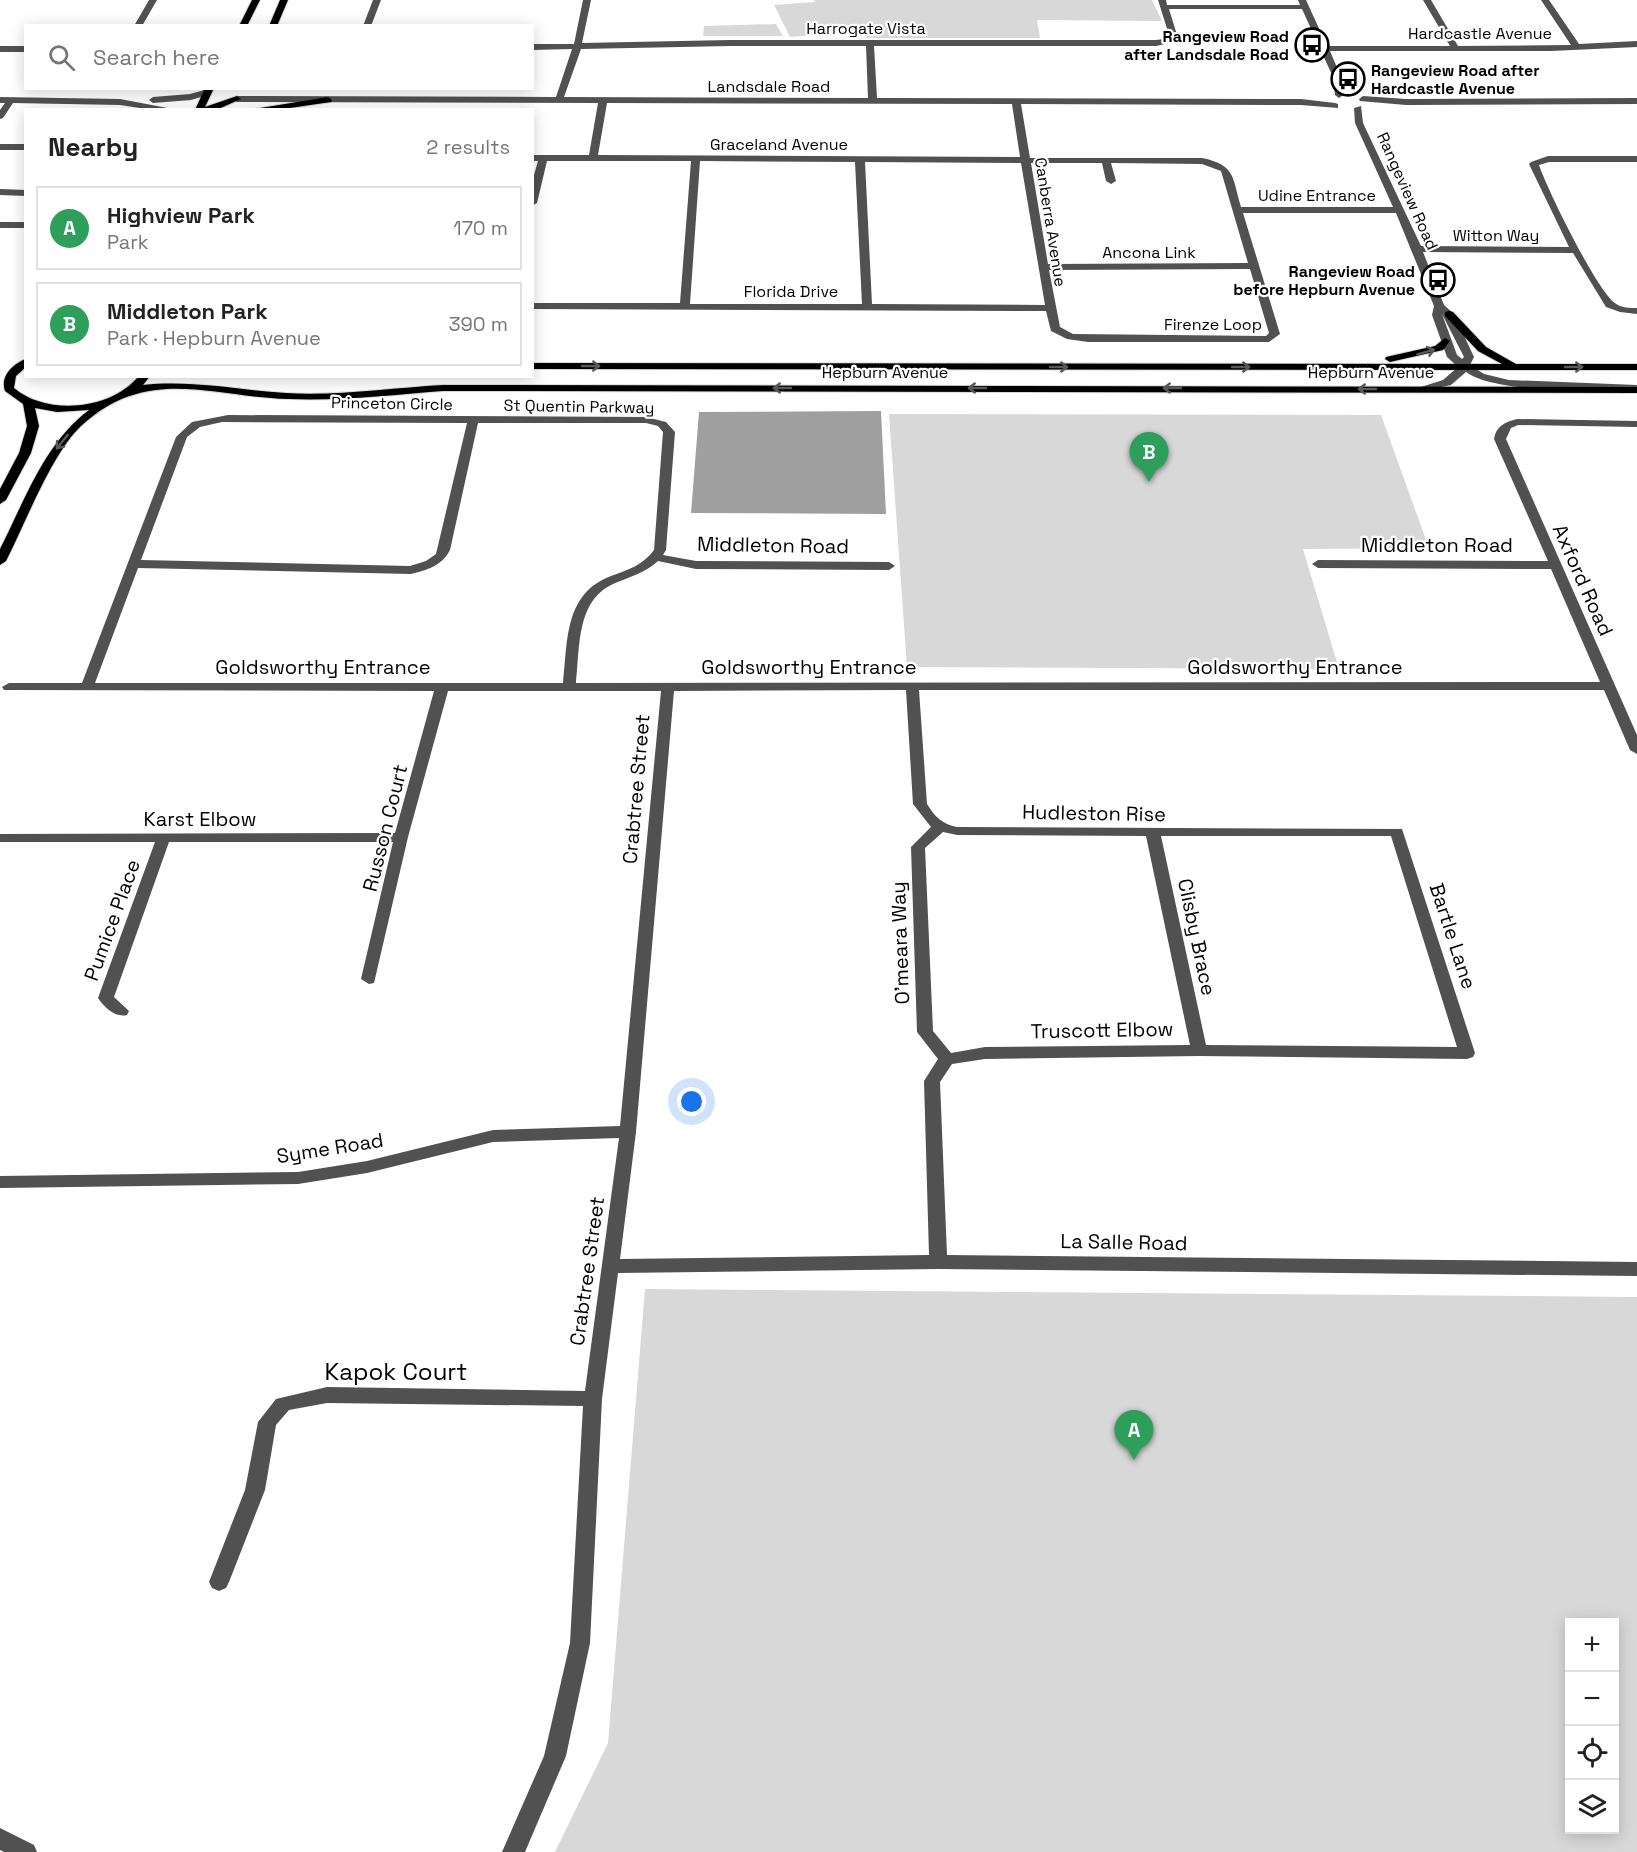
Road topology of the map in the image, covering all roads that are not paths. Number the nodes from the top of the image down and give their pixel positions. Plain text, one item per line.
1 (153, 0) edge
2 (256, 0) edge
3 (284, 0) edge
4 (377, 0) edge
5 (587, 0) edge
6 (1427, 0) edge
7 (1545, 0) edge
8 (1163, 4) edge
9 (1304, 4) edge
10 (139, 24) edge
11 (244, 24) edge
12 (274, 24) edge
13 (368, 24) edge
14 (870, 43) junction
15 (1632, 45) edge
16 (534, 47) edge
17 (577, 47) junction
18 (1577, 47) junction
19 (24, 48) edge
20 (1455, 48) junction
21 (0, 49) edge
22 (1323, 49) junction
23 (1637, 56) edge
24 (1337, 77) junction
25 (209, 90) edge
26 (242, 90) edge
27 (429, 90) edge
28 (237, 99) junction
29 (0, 100) edge
30 (11, 100) junction
31 (328, 100) junction
32 (426, 100) junction
33 (559, 100) junction
34 (603, 100) junction
35 (873, 101) junction
36 (1016, 101) junction
37 (1349, 101) junction
38 (1637, 101) edge
39 (120, 102) junction
40 (160, 108) edge
41 (200, 108) edge
42 (212, 108) edge
43 (233, 108) edge
44 (267, 108) edge
45 (0, 116) edge
46 (1359, 123) junction
47 (0, 147) edge
48 (24, 147) edge
49 (538, 158) edge
50 (593, 158) junction
51 (696, 159) junction
52 (860, 159) junction
53 (1637, 159) edge
54 (1026, 160) junction
55 (1106, 160) junction
56 (1112, 181) dead end
57 (534, 188) edge
58 (0, 192) edge
59 (24, 193) edge
60 (1237, 210) junction
61 (1398, 210) junction
62 (0, 225) edge
63 (24, 225) edge
64 (1417, 249) junction
65 (1576, 250) junction
66 (1254, 266) junction
67 (1044, 267) junction
68 (534, 306) edge
69 (685, 306) junction
70 (1439, 306) junction
71 (867, 307) junction
72 (1050, 308) junction
73 (1637, 311) edge
74 (1449, 314) junction
75 (1071, 338) joint
76 (1445, 341) junction
77 (24, 363) edge
78 (0, 366) edge
79 (534, 366) edge
80 (1464, 366) junction
81 (1519, 366) junction
82 (1637, 367) edge
83 (1285, 368) junction
84 (143, 378) edge
85 (134, 389) junction
86 (1425, 389) junction
87 (1637, 389) edge
88 (0, 395) edge
89 (14, 396) junction
90 (104, 403) junction
91 (30, 404) junction
92 (473, 420) junction
93 (1637, 424) edge
94 (0, 500) edge
95 (656, 557) junction
96 (0, 561) edge
97 (132, 564) junction
98 (1318, 564) dead end
99 (1555, 565) junction
100 (890, 566) dead end
101 (87, 686) junction
102 (1609, 686) junction
103 (9, 687) dead end
104 (442, 687) junction
105 (568, 687) junction
106 (668, 687) junction
107 (912, 687) junction
108 (1637, 750) edge
109 (939, 828) junction
110 (1398, 832) joint
111 (1154, 833) junction
112 (401, 837) junction
113 (0, 838) edge
114 (163, 839) junction
115 (369, 979) dead end
116 (121, 1011) dead end
117 (1199, 1050) junction
118 (1467, 1053) joint
119 (947, 1059) junction
120 (628, 1132) junction
121 (0, 1182) edge
122 (938, 1262) junction
123 (610, 1266) junction
124 (1637, 1269) edge
125 (593, 1399) junction
126 (219, 1582) dead end
127 (0, 1838) edge
128 (26, 1852) edge
129 (513, 1852) edge

1 - 10 street
2 - 11 main road
3 - 12 main road
4 - 13 street
5 - 17 street
6 - 20 street
7 - 18 street
8 - 9 street
8 - 14 street, Harrogate Vista
9 - 22 street, Rangeview Road
14 - 17 street, Harrogate Vista
14 - 35 street
15 - 18 street, Hardcastle Avenue
15 - 23 street
16 - 17 street, Harrogate Vista
17 - 33 street
18 - 20 street, Hardcastle Avenue
19 - 21 street
20 - 22 street, Hardcastle Avenue
22 - 24 street, Rangeview Road
24 - 37 street, Rangeview Road
24 - 37 street, Rangeview Road
25 - 39 street
25 - 41 main road
26 - 28 main road
27 - 32 street
28 - 31 street, Landsdale Road
28 - 42 main road
28 - 43 main road
29 - 30 street
30 - 39 street
30 - 45 street
31 - 32 street, Landsdale Road
31 - 44 main road
32 - 33 street, Landsdale Road
33 - 34 street, Landsdale Road
34 - 35 street, Landsdale Road
34 - 50 street
35 - 36 street, Landsdale Road
36 - 37 street, Landsdale Road
36 - 54 street, Canberra Avenue
37 - 38 street, Landsdale Road
37 - 46 street, Rangeview Road
37 - 46 street, Rangeview Road
39 - 40 street
46 - 61 street, Rangeview Road
47 - 48 street
49 - 50 street, Graceland Avenue
49 - 57 street
50 - 51 street, Graceland Avenue
51 - 52 street, Graceland Avenue
51 - 69 street
52 - 54 street, Graceland Avenue
52 - 71 street
53 - 65 street
54 - 55 street, Firenze Loop
54 - 67 street, Canberra Avenue
55 - 56 street
55 - 60 street, Firenze Loop
58 - 59 street
60 - 61 street, Udine Entrance
60 - 66 street, Firenze Loop
61 - 64 street, Rangeview Road
62 - 63 street
64 - 65 street, Witton Way
64 - 70 street, Rangeview Road
65 - 73 street
66 - 67 street, Ancona Link
66 - 75 street, Firenze Loop
67 - 72 street, Canberra Avenue
68 - 69 street, Florida Drive
69 - 71 street, Florida Drive
70 - 74 street
70 - 76 street, Rangeview Road
71 - 72 street, Florida Drive
72 - 75 street, Canberra Avenue
74 - 80 street
74 - 81 main road
76 - 80 street, Rangeview Road
83 -> 76 main road
77 - 78 main road
77 - 89 main road
79 -> 83 main road, Hepburn Avenue
80 - 81 main road, Hepburn Avenue
80 - 83 main road, Hepburn Avenue
80 - 86 street
80 - 87 street, Rangeview Road
81 -> 82 main road, Hepburn Avenue
84 - 85 main road
86 -> 85 main road, Hepburn Avenue
85 - 90 main road
86 - 87 main road, Hepburn Avenue
88 - 89 main road
89 - 91 main road
90 - 91 main road
90 -> 96 main road
91 - 94 main road
92 - 95 street, St Quentin Parkway
92 - 97 street, Princeton Circle
92 - 97 street, Princeton Circle
93 - 99 street, Axford Road
95 - 100 street, Middleton Road
95 - 105 street
97 - 101 street, Princeton Circle
98 - 99 street, Middleton Road
99 - 102 street, Axford Road
101 - 103 street, Goldsworthy Entrance
101 - 104 street, Goldsworthy Entrance
102 - 107 street, Goldsworthy Entrance
102 - 108 street, Axford Road
104 - 105 street, Goldsworthy Entrance
104 - 112 street, Russon Court
105 - 106 street, Goldsworthy Entrance
106 - 107 street, Goldsworthy Entrance
106 - 120 street, Crabtree Street
107 - 109 street
109 - 111 street, Hudleston Rise
109 - 119 street, O'meara Way
110 - 111 street, Hudleston Rise
110 - 118 street, Bartle Lane
111 - 117 street, Clisby Brace
112 - 114 street, Karst Elbow
112 - 115 street, Russon Court
113 - 114 street, Karst Elbow
114 - 116 street, Pumice Place
117 - 118 street, Truscott Elbow
117 - 119 street, Truscott Elbow
119 - 122 street
120 - 121 street, Syme Road
120 - 123 street, Crabtree Street
122 - 123 street, La Salle Road
122 - 124 street, La Salle Road
123 - 125 street, Crabtree Street
125 - 126 street, Kapok Court
125 - 129 street, Crabtree Street
127 - 128 street

